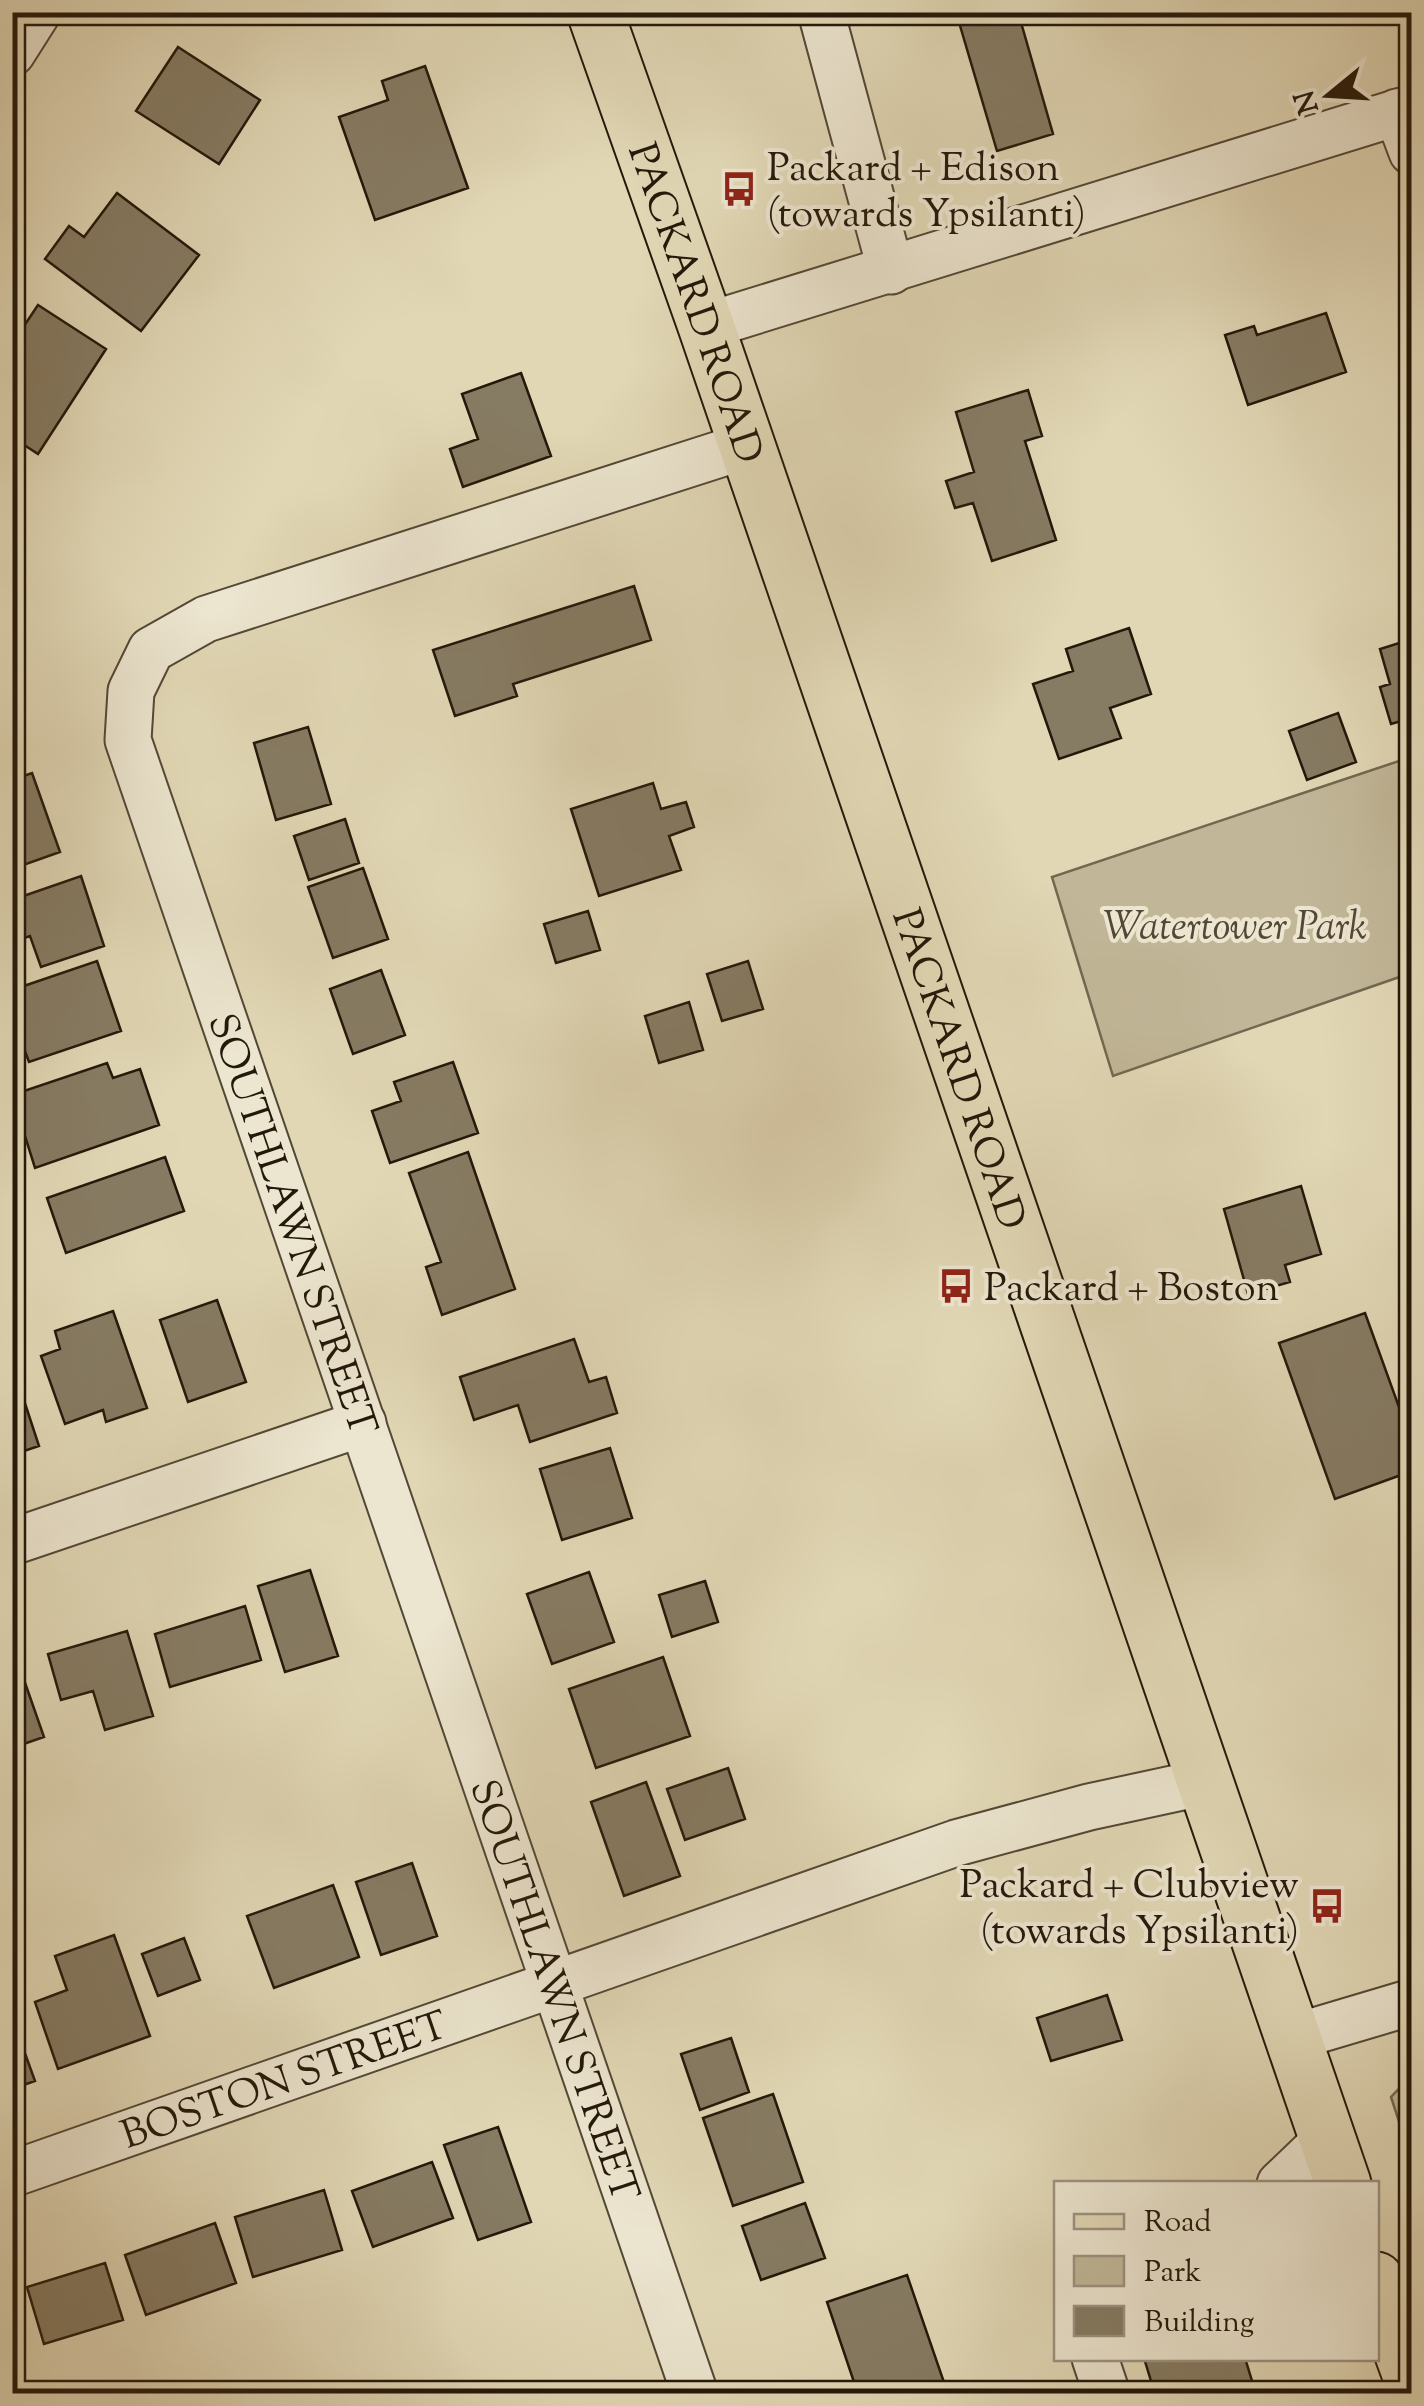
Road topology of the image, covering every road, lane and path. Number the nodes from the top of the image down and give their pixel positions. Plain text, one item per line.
1 (38, 12) edge
2 (595, 12) edge
3 (821, 12) edge
4 (12, 52) edge
5 (1406, 124) edge
6 (890, 271) junction
7 (706, 326) junction
8 (746, 446) junction
9 (363, 1423) junction
10 (12, 1542) edge
11 (1205, 1782) junction
12 (554, 1984) junction
13 (1412, 2002) edge
14 (1291, 2038) junction
15 (1335, 2161) edge
16 (12, 2174) edge
17 (1287, 2181) edge
18 (1379, 2287) edge
19 (1096, 2361) edge
20 (1412, 2380) edge
21 (695, 2394) edge
22 (1107, 2394) edge

1 - 4 street
2 - 7 main road, PACKARD ROAD
3 - 6 street
5 - 6 street
6 - 7 street
7 - 8 main road, PACKARD ROAD
8 - 9 street, SOUTHLAWN STREET
8 - 11 main road, PACKARD ROAD
9 - 10 street
9 - 12 street, SOUTHLAWN STREET
11 - 12 street, BOSTON STREET
11 - 14 main road, PACKARD ROAD
12 - 16 street, BOSTON STREET
12 - 21 street, SOUTHLAWN STREET
13 - 14 street
14 - 15 main road, PACKARD ROAD
15 - 17 street
18 - 20 main road
19 - 22 street

